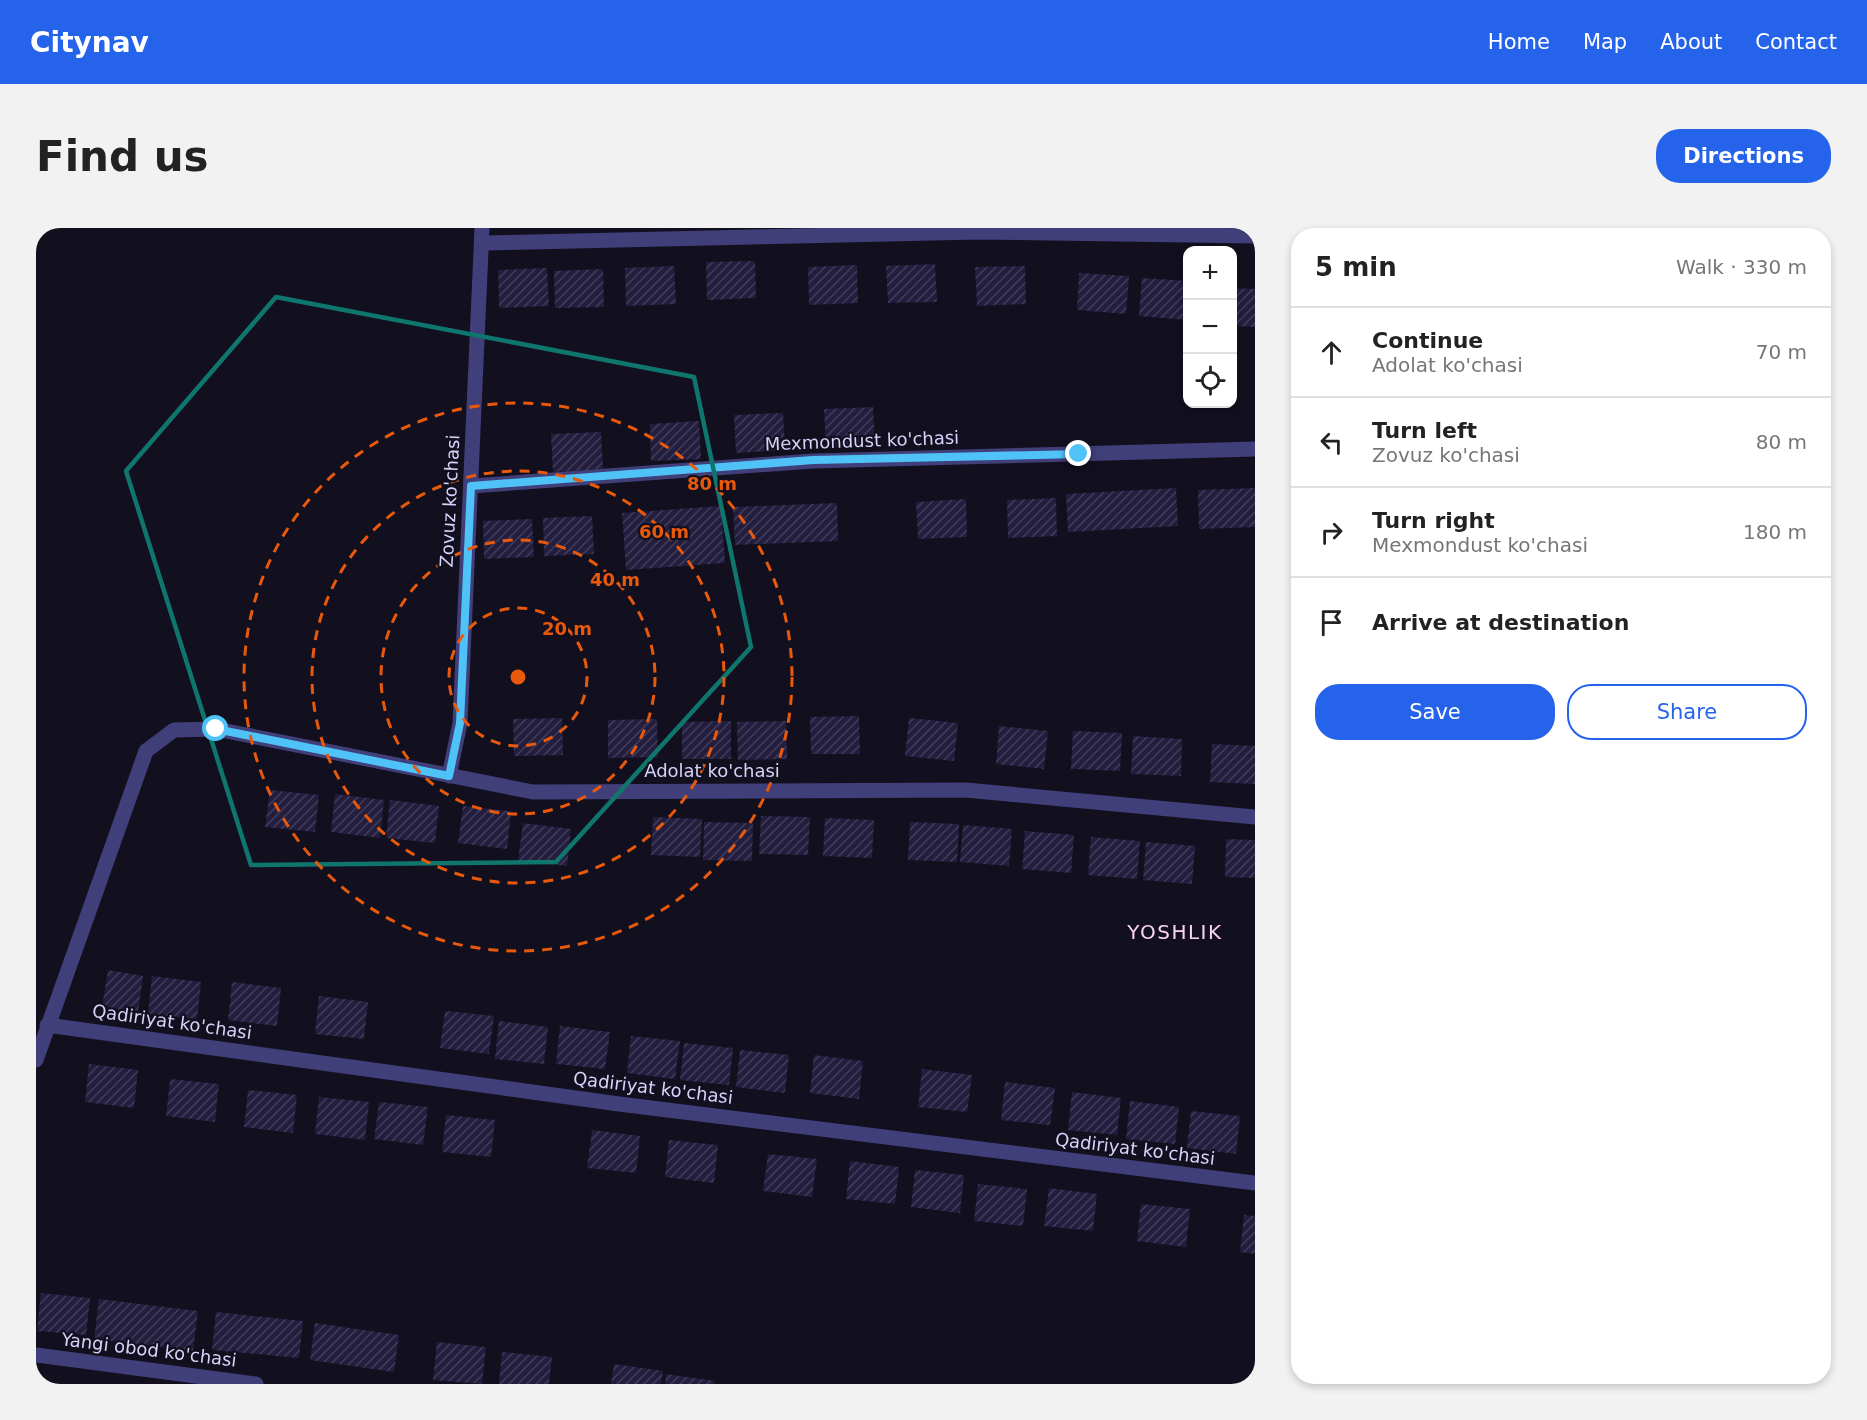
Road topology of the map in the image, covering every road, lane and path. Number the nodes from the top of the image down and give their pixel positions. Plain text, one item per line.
1 (482, 235) edge
2 (1255, 236) edge
3 (1255, 449) edge
4 (471, 486) junction
5 (449, 776) junction
6 (1255, 817) edge
7 (47, 1024) junction
8 (36, 1060) edge
9 (1255, 1184) edge
10 (36, 1355) edge
11 (256, 1384) edge

1 - 2 street
1 - 4 street, Zovuz ko'chasi
3 - 4 street, Mexmondust ko'chasi
4 - 5 street, Zovuz ko'chasi
5 - 6 street, Adolat ko'chasi
5 - 7 street, Adolat ko'chasi
7 - 8 street
7 - 9 street, Qadiriyat ko'chasi
10 - 11 street, Yangi obod ko'chasi

